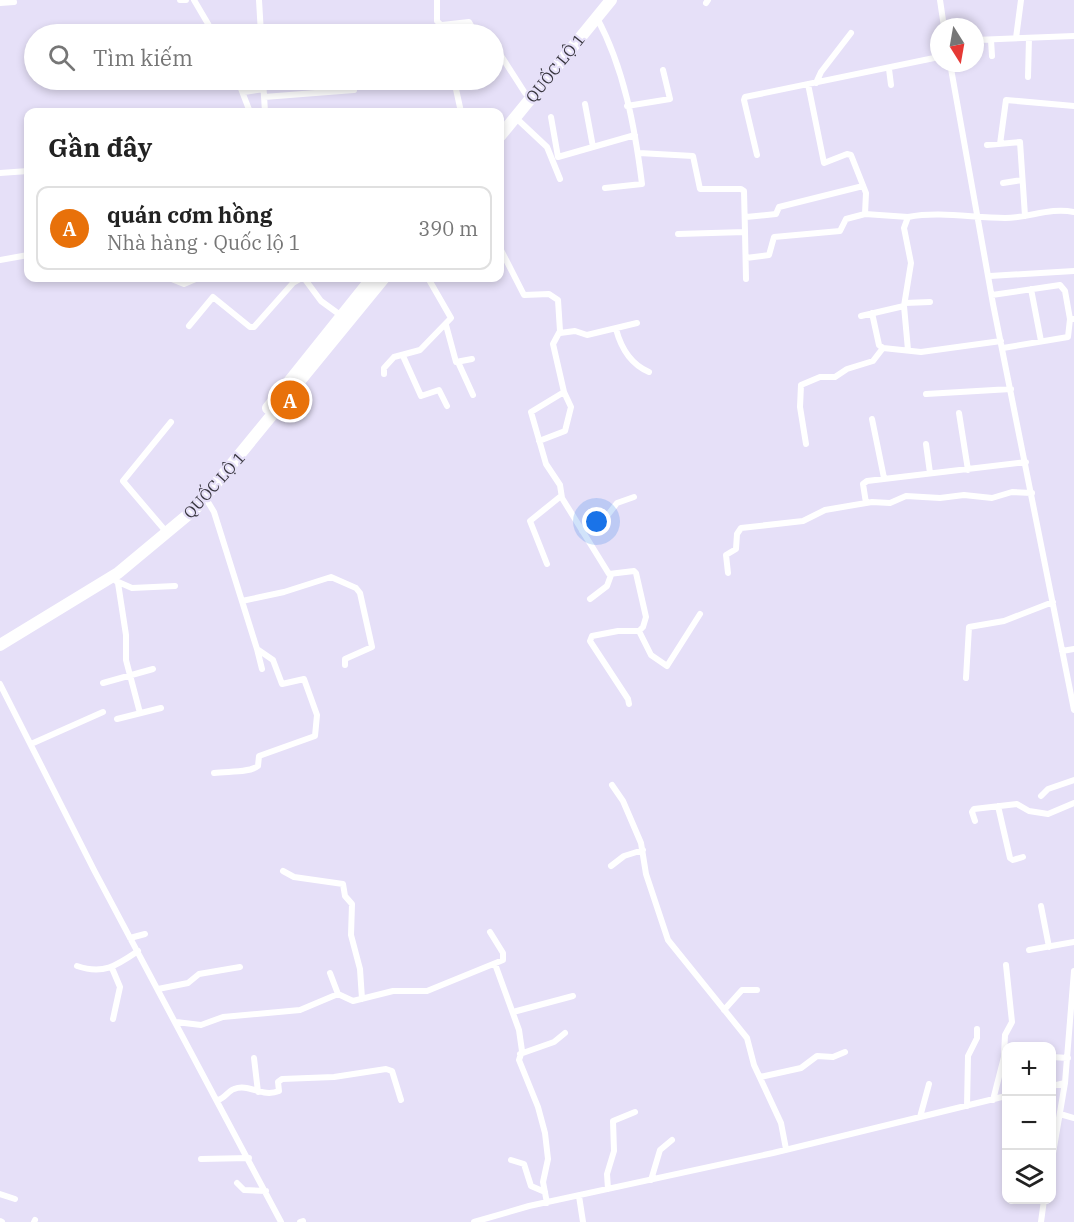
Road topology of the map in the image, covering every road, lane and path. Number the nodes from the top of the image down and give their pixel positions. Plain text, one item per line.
1 (180, 0) edge
2 (186, 0) edge
3 (194, 0) edge
4 (259, 0) edge
5 (437, 0) edge
6 (600, 0) edge
7 (611, 0) edge
8 (940, 0) edge
9 (1021, 0) edge
10 (14, 2) dead end
11 (0, 3) edge
12 (596, 18) junction
13 (943, 18) edge
14 (208, 24) edge
15 (260, 24) edge
16 (441, 24) edge
17 (451, 24) edge
18 (470, 24) edge
19 (851, 33) dead end
20 (1074, 36) edge
21 (1016, 38) junction
22 (1029, 38) junction
23 (984, 40) edge
24 (991, 40) junction
25 (992, 56) dead end
26 (930, 59) edge
27 (504, 60) edge
28 (889, 69) junction
29 (663, 70) dead end
30 (952, 72) edge
31 (1028, 78) dead end
32 (816, 83) junction
33 (808, 84) junction
34 (891, 85) dead end
35 (253, 90) edge
36 (259, 90) edge
37 (354, 90) dead end
38 (457, 90) edge
39 (244, 92) joint
40 (525, 93) junction
41 (264, 98) junction
42 (585, 104) dead end
43 (627, 106) junction
44 (1074, 106) edge
45 (249, 108) edge
46 (265, 108) edge
47 (460, 108) edge
48 (515, 117) junction
49 (551, 117) dead end
50 (504, 119) edge
51 (504, 131) edge
52 (635, 135) junction
53 (1000, 144) junction
54 (987, 145) dead end
55 (593, 147) junction
56 (639, 153) junction
57 (757, 155) dead end
58 (24, 171) edge
59 (0, 173) edge
60 (560, 179) dead end
61 (1022, 180) junction
62 (1003, 183) dead end
63 (863, 186) junction
64 (605, 188) dead end
65 (1074, 212) edge
66 (865, 214) junction
67 (1025, 216) junction
68 (746, 217) junction
69 (908, 217) junction
70 (979, 217) junction
71 (745, 232) junction
72 (678, 234) dead end
73 (24, 256) edge
74 (504, 256) edge
75 (746, 258) junction
76 (0, 260) edge
77 (1074, 271) edge
78 (990, 276) junction
79 (746, 279) dead end
80 (294, 282) edge
81 (306, 282) edge
82 (369, 282) edge
83 (380, 282) edge
84 (431, 282) edge
85 (1031, 289) junction
86 (992, 295) junction
87 (930, 302) dead end
88 (905, 304) junction
89 (873, 313) junction
90 (861, 316) dead end
91 (345, 319) junction
92 (1072, 319) edge
93 (638, 323) dead end
94 (446, 325) junction
95 (189, 326) dead end
96 (616, 329) junction
97 (560, 333) junction
98 (1041, 341) junction
99 (1002, 344) junction
100 (883, 348) junction
101 (908, 350) junction
102 (403, 356) junction
103 (472, 359) dead end
104 (458, 362) junction
105 (649, 372) dead end
106 (384, 374) dead end
107 (1011, 389) junction
108 (564, 392) junction
109 (926, 394) dead end
110 (473, 396) dead end
111 (447, 406) dead end
112 (958, 413) dead end
113 (872, 419) dead end
114 (171, 422) dead end
115 (539, 441) junction
116 (806, 444) dead end
117 (926, 444) dead end
118 (1026, 462) junction
119 (968, 470) junction
120 (930, 473) junction
121 (884, 478) junction
122 (1032, 493) junction
123 (561, 496) junction
124 (205, 497) junction
125 (634, 497) dead end
126 (866, 503) junction
127 (163, 528) junction
128 (582, 531) junction
129 (547, 564) dead end
130 (728, 573) dead end
131 (611, 575) junction
132 (114, 580) junction
133 (175, 586) dead end
134 (590, 599) dead end
135 (242, 601) junction
136 (1053, 602) junction
137 (700, 614) dead end
138 (639, 630) junction
139 (0, 636) edge
140 (0, 645) edge
141 (257, 649) junction
142 (1074, 649) edge
143 (1062, 651) junction
144 (345, 665) dead end
145 (153, 669) dead end
146 (262, 669) dead end
147 (130, 676) junction
148 (966, 678) dead end
149 (103, 683) dead end
150 (0, 684) edge
151 (629, 704) dead end
152 (161, 708) dead end
153 (1074, 710) edge
154 (103, 712) dead end
155 (140, 713) junction
156 (117, 719) dead end
157 (31, 744) junction
158 (214, 773) dead end
159 (1074, 780) edge
160 (612, 785) dead end
161 (1041, 796) dead end
162 (1074, 803) edge
163 (998, 806) junction
164 (975, 821) dead end
165 (639, 852) junction
166 (1023, 857) dead end
167 (611, 866) dead end
168 (283, 871) dead end
169 (1041, 906) dead end
170 (490, 932) dead end
171 (145, 934) dead end
172 (130, 938) junction
173 (1074, 942) edge
174 (1049, 947) junction
175 (1029, 950) dead end
176 (138, 951) junction
177 (495, 964) junction
178 (1006, 965) dead end
179 (77, 966) dead end
180 (240, 967) dead end
181 (112, 968) junction
182 (1074, 971) edge
183 (330, 973) dead end
184 (158, 988) junction
185 (757, 990) dead end
186 (338, 994) junction
187 (573, 996) dead end
188 (362, 999) junction
189 (724, 1010) junction
190 (513, 1012) junction
191 (113, 1019) dead end
192 (176, 1022) junction
193 (977, 1029) dead end
194 (565, 1033) dead end
195 (1005, 1042) edge
196 (845, 1052) dead end
197 (520, 1054) junction
198 (1056, 1057) edge
199 (254, 1058) dead end
200 (1068, 1058) junction
201 (1002, 1064) edge
202 (760, 1077) junction
203 (1065, 1083) junction
204 (929, 1084) dead end
205 (1056, 1085) edge
206 (258, 1092) junction
207 (1002, 1097) edge
208 (218, 1100) junction
209 (401, 1100) dead end
210 (993, 1100) junction
211 (967, 1106) junction
212 (635, 1112) dead end
213 (1060, 1114) junction
214 (920, 1117) junction
215 (1074, 1118) edge
216 (672, 1140) dead end
217 (1054, 1150) edge
218 (780, 1151) junction
219 (249, 1158) junction
220 (201, 1159) dead end
221 (511, 1160) dead end
222 (651, 1180) junction
223 (237, 1183) dead end
224 (608, 1190) junction
225 (266, 1191) junction
226 (545, 1192) junction
227 (0, 1194) edge
228 (579, 1196) junction
229 (15, 1199) dead end
230 (547, 1203) junction
231 (1043, 1204) edge
232 (281, 1222) edge
233 (474, 1222) edge
234 (583, 1222) edge
235 (1041, 1222) edge

1 - 2 street
3 - 14 street
4 - 15 street
5 - 16 street
6 - 40 highway, QUỐC LỘ 1
7 - 12 highway, QUỐC LỘ 1
8 - 13 street
9 - 21 street
10 - 11 street
12 - 43 street
12 - 48 highway, QUỐC LỘ 1
17 - 18 street
19 - 32 street
20 - 22 street
21 - 22 street
21 - 24 street
22 - 31 street
23 - 24 street
24 - 25 street
26 - 28 street
27 - 40 street
28 - 32 street
28 - 34 street
29 - 43 street
30 - 70 street
32 - 33 street
33 - 57 street
33 - 63 street
35 - 39 street
36 - 41 street
37 - 41 street
38 - 47 street
39 - 45 street
40 - 50 highway, QUỐC LỘ 1
41 - 46 street
42 - 55 street
43 - 52 street
44 - 53 street
48 - 51 highway, QUỐC LỘ 1
48 - 60 street
49 - 55 street
52 - 55 street
52 - 56 street
53 - 54 street
53 - 61 street
56 - 64 street
56 - 68 street
58 - 59 street
61 - 62 street
61 - 67 street
63 - 66 street
63 - 68 street
65 - 67 street
66 - 69 street
66 - 75 street
67 - 70 street
68 - 71 street
69 - 70 street
69 - 88 street
70 - 78 street
71 - 72 street
71 - 75 street
73 - 76 street
74 - 97 street
75 - 79 street
77 - 78 street
78 - 86 street
80 - 95 street
81 - 91 street
82 - 91 highway, QUỐC LỘ 1
83 - 91 highway, QUỐC LỘ 1
84 - 94 street
85 - 86 street
85 - 92 street
85 - 98 street
86 - 99 street
87 - 88 street
88 - 89 street
88 - 101 street
89 - 90 street
89 - 100 street
91 - 124 highway, QUỐC LỘ 1
91 - 127 highway, QUỐC LỘ 1
92 - 98 street
93 - 96 street
94 - 102 street
94 - 104 street
96 - 97 street
96 - 105 street
97 - 108 street
98 - 99 street
99 - 101 street
99 - 107 street
100 - 101 street
100 - 116 street
102 - 106 street
102 - 111 street
103 - 104 street
104 - 110 street
107 - 109 street
107 - 118 street
108 - 115 street
108 - 115 street
112 - 119 street
113 - 121 street
114 - 127 street
115 - 123 street
117 - 120 street
118 - 119 street
118 - 122 street
119 - 120 street
120 - 121 street
121 - 126 street
122 - 126 street
122 - 136 street
123 - 128 street
123 - 129 street
124 - 132 highway, QUỐC LỘ 1
124 - 135 street
125 - 128 street
126 - 130 street
127 - 139 highway, QUỐC LỘ 1
128 - 131 street
131 - 134 street
131 - 138 street
132 - 133 street
132 - 140 highway, QUỐC LỘ 1
132 - 147 street
135 - 141 street
135 - 144 street
136 - 143 street
136 - 148 street
137 - 138 street
138 - 151 street
141 - 146 street
141 - 158 street
142 - 143 street
143 - 153 street
145 - 147 street
147 - 149 street
147 - 155 street
150 - 157 street
152 - 155 street
154 - 157 street
155 - 156 street
157 - 172 street
159 - 161 street
160 - 165 street
162 - 163 street
163 - 164 street
163 - 166 street
165 - 167 street
165 - 189 street
168 - 188 street
169 - 174 street
170 - 177 street
171 - 172 street
172 - 176 street
173 - 174 street
174 - 175 street
176 - 181 street
176 - 184 street
177 - 188 street
177 - 190 street
178 - 195 street
179 - 181 street
180 - 184 street
181 - 191 street
182 - 200 street
183 - 186 street
184 - 192 street
185 - 189 street
186 - 188 street
186 - 192 street
187 - 190 street
189 - 202 street
190 - 197 street
192 - 208 street
193 - 211 street
194 - 197 street
196 - 202 street
197 - 226 street
198 - 200 street
199 - 206 street
200 - 203 street
201 - 210 street
202 - 218 street
203 - 205 street
203 - 213 street
204 - 214 street
206 - 208 street
206 - 209 street
207 - 210 street
208 - 219 street
210 - 211 street
211 - 214 street
212 - 224 street
213 - 215 street
213 - 217 street
214 - 218 street
216 - 222 street
218 - 222 street
219 - 220 street
219 - 225 street
221 - 226 street
222 - 224 street
223 - 225 street
224 - 228 street
225 - 232 street
226 - 230 street
227 - 229 street
228 - 230 street
228 - 234 street
230 - 233 street
231 - 235 street

